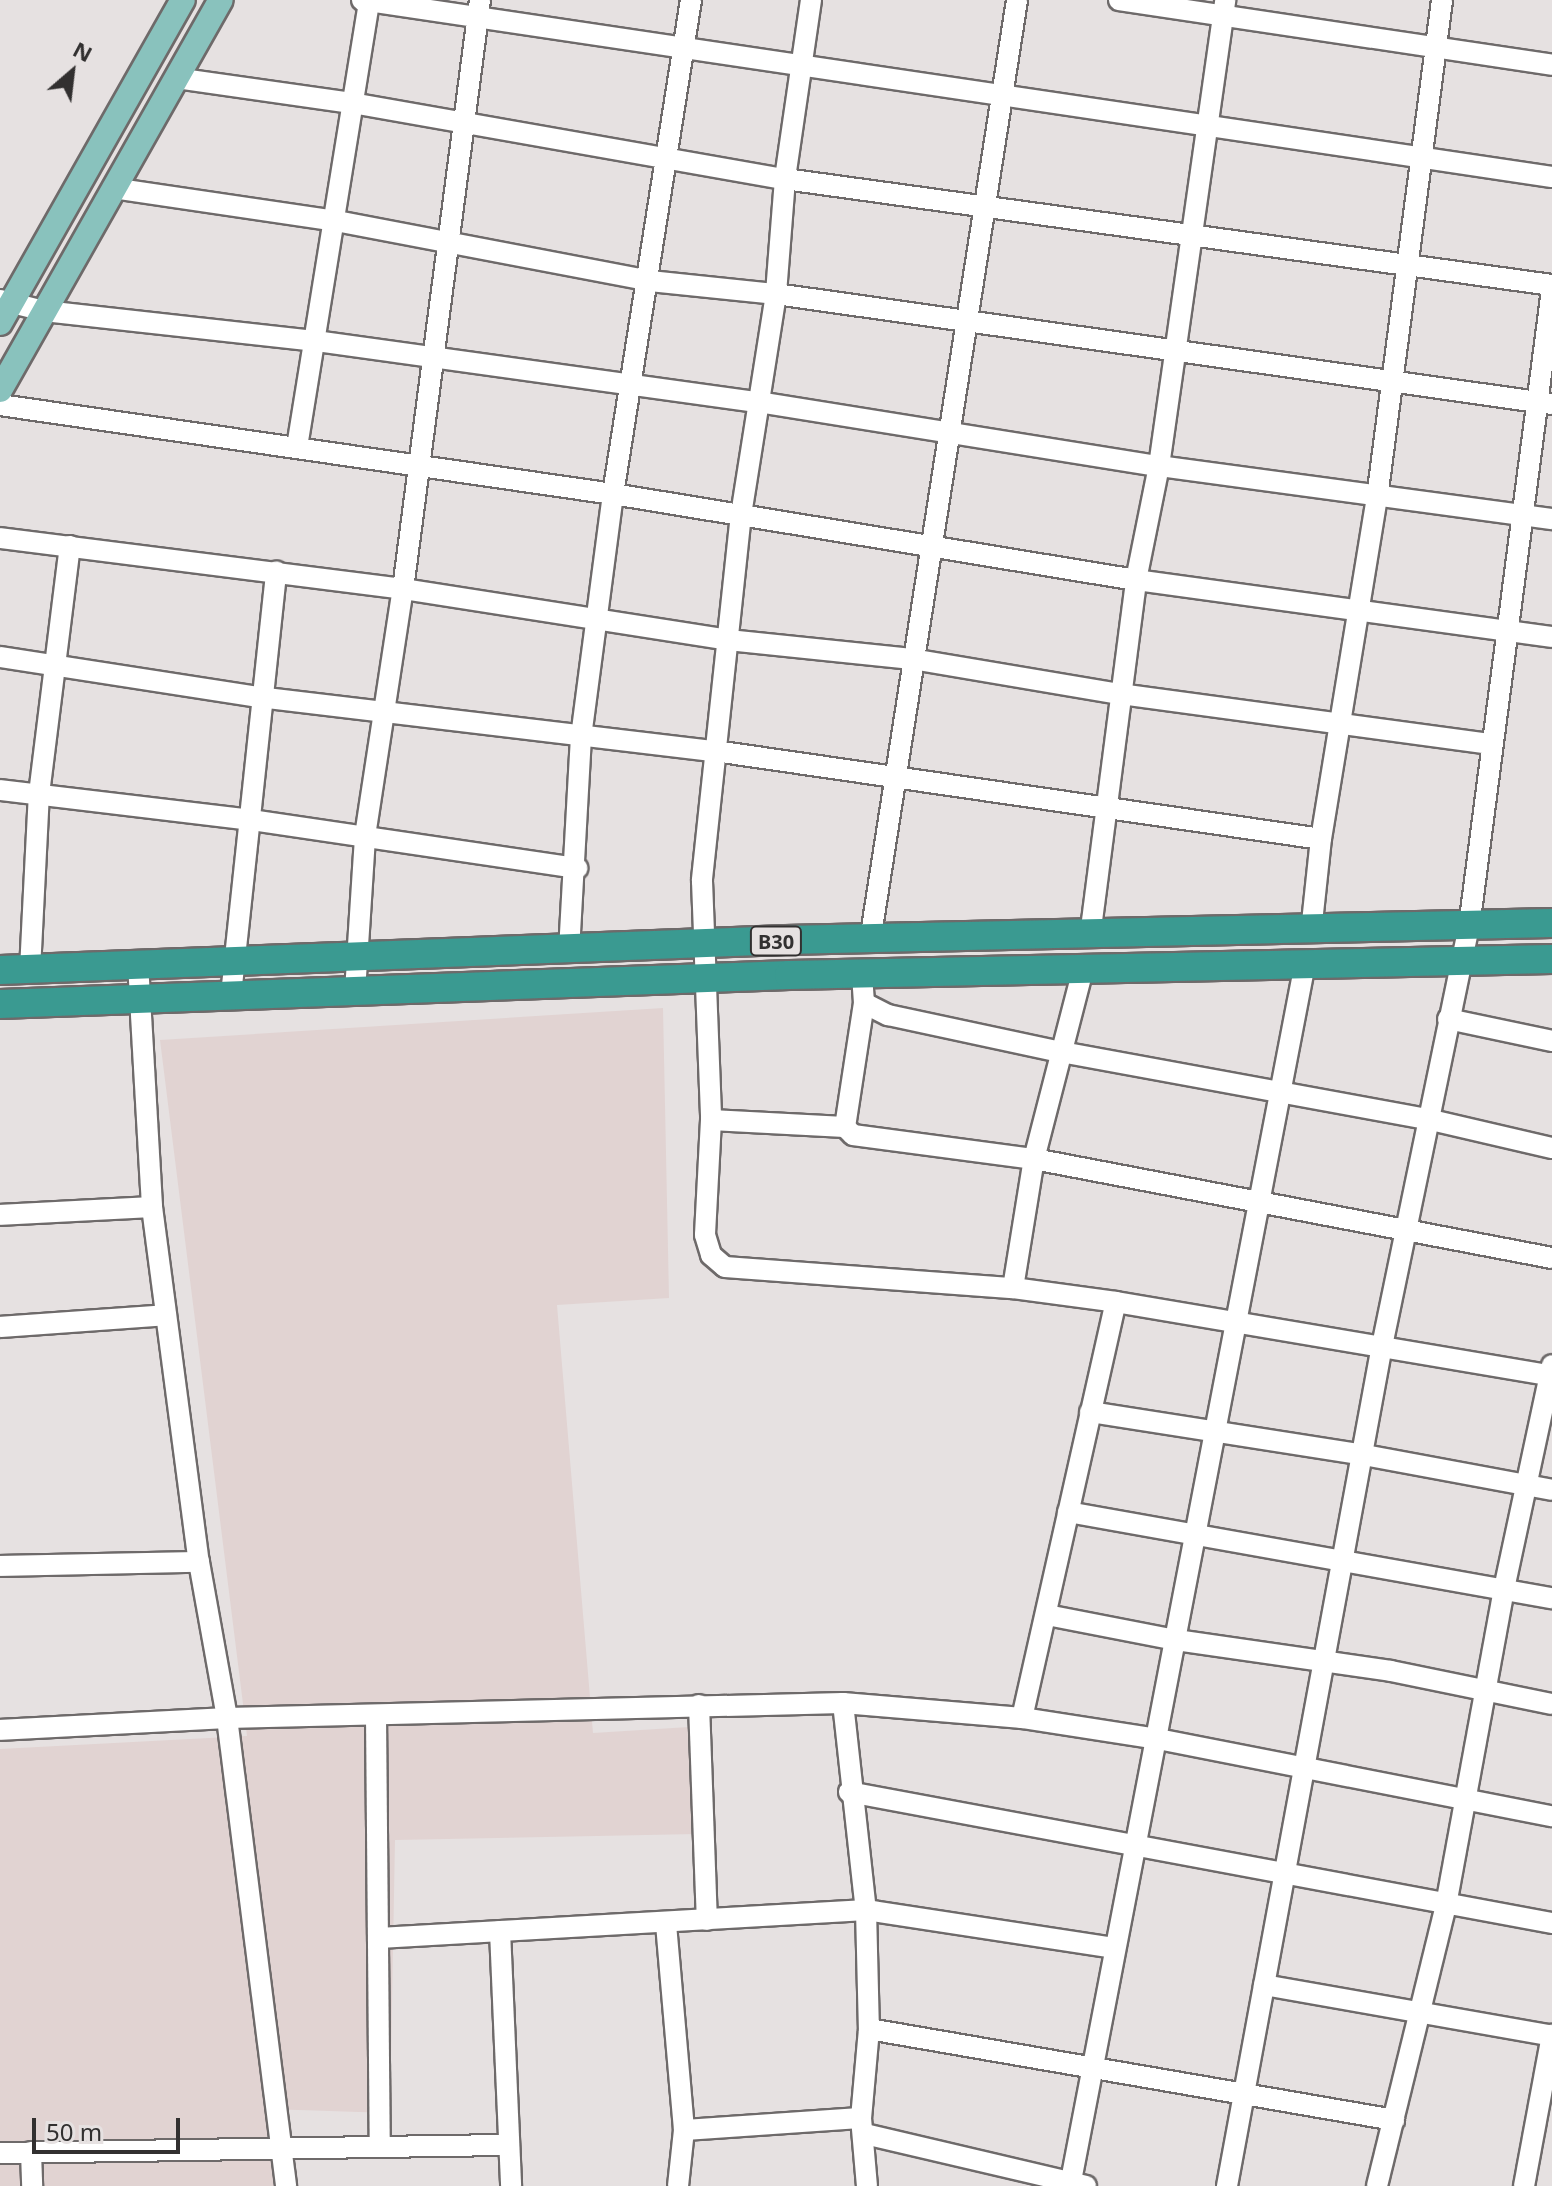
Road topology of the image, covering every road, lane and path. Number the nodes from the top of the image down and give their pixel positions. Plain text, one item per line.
1 (183, 0) edge
2 (221, 0) edge
3 (366, 0) edge
4 (691, 0) edge
5 (811, 0) edge
6 (1017, 0) edge
7 (1119, 0) edge
8 (1442, 0) edge
9 (1224, 9) edge
10 (479, 10) edge
11 (686, 45) junction
12 (1437, 48) junction
13 (1552, 65) edge
14 (805, 68) junction
15 (176, 78) junction
16 (1002, 92) junction
17 (352, 103) junction
18 (468, 122) junction
19 (1209, 129) junction
20 (668, 159) junction
21 (1421, 159) junction
22 (1552, 177) edge
23 (785, 179) junction
24 (113, 188) junction
25 (986, 208) junction
26 (331, 220) junction
27 (1190, 236) junction
28 (448, 245) junction
29 (1404, 263) junction
30 (650, 281) junction
31 (1552, 288) edge
32 (776, 294) junction
33 (4, 309) edge
34 (44, 311) junction
35 (966, 320) junction
36 (316, 341) junction
37 (1173, 350) junction
38 (432, 357) junction
39 (1391, 380) junction
40 (633, 388) junction
41 (0, 390) edge
42 (758, 402) junction
43 (1544, 403) edge
44 (0, 405) edge
45 (949, 433) junction
46 (297, 447) junction
47 (1159, 466) junction
48 (419, 469) junction
49 (613, 494) junction
50 (1377, 498) junction
51 (741, 514) junction
52 (1525, 516) junction
53 (1552, 519) edge
54 (0, 538) edge
55 (932, 543) junction
56 (70, 546) junction
57 (276, 571) junction
58 (1136, 580) junction
59 (403, 589) junction
60 (1360, 609) junction
61 (601, 617) junction
62 (1506, 632) junction
63 (1552, 637) edge
64 (728, 640) junction
65 (0, 657) edge
66 (912, 659) junction
67 (56, 668) junction
68 (1120, 694) junction
69 (259, 697) junction
70 (381, 713) junction
71 (1343, 726) junction
72 (581, 737) junction
73 (1489, 744) junction
74 (715, 751) junction
75 (895, 777) junction
76 (0, 790) edge
77 (39, 794) junction
78 (1108, 810) junction
79 (252, 820) junction
80 (365, 836) junction
81 (1321, 839) junction
82 (577, 868) junction
83 (1552, 923) edge
84 (1469, 927) junction
85 (1311, 932) junction
86 (1090, 936) junction
87 (870, 941) junction
88 (701, 943) junction
89 (607, 949) junction
90 (569, 951) junction
91 (355, 959) junction
92 (1552, 959) edge
93 (235, 960) junction
94 (1461, 961) junction
95 (138, 963) junction
96 (1304, 968) junction
97 (0, 970) edge
98 (30, 970) junction
99 (1082, 973) junction
100 (703, 980) junction
101 (609, 983) junction
102 (863, 990) junction
103 (355, 992) junction
104 (231, 995) junction
105 (138, 997) junction
106 (0, 1004) edge
107 (1448, 1019) junction
108 (1552, 1041) edge
109 (1061, 1052) junction
110 (1280, 1096) junction
111 (1427, 1119) junction
112 (711, 1120) junction
113 (845, 1127) junction
114 (1552, 1148) edge
115 (1034, 1159) junction
116 (1258, 1204) junction
117 (152, 1207) junction
118 (0, 1215) edge
119 (1406, 1232) junction
120 (1552, 1258) edge
121 (1013, 1288) junction
122 (1116, 1302) junction
123 (166, 1315) junction
124 (1237, 1322) junction
125 (0, 1327) edge
126 (1382, 1346) junction
127 (1551, 1373) edge
128 (1090, 1412) junction
129 (1217, 1435) junction
130 (1364, 1455) junction
131 (1525, 1485) junction
132 (1552, 1490) edge
133 (1068, 1512) junction
134 (1198, 1536) junction
135 (1342, 1558) junction
136 (199, 1562) junction
137 (0, 1566) edge
138 (1504, 1589) junction
139 (1552, 1598) edge
140 (1047, 1615) junction
141 (1176, 1640) junction
142 (1324, 1660) junction
143 (1489, 1690) junction
144 (843, 1703) junction
145 (1552, 1704) edge
146 (699, 1705) junction
147 (376, 1715) junction
148 (227, 1718) junction
149 (1022, 1718) junction
150 (0, 1730) edge
151 (1158, 1739) junction
152 (1304, 1764) junction
153 (849, 1792) junction
154 (1468, 1799) junction
155 (1552, 1816) edge
156 (1138, 1849) junction
157 (1283, 1875) junction
158 (1446, 1905) junction
159 (866, 1910) junction
160 (707, 1920) junction
161 (1552, 1923) edge
162 (666, 1924) junction
163 (500, 1931) junction
164 (379, 1938) junction
165 (1115, 1948) junction
166 (1264, 1985) junction
167 (1422, 2010) junction
168 (869, 2029) junction
169 (1552, 2036) edge
170 (1095, 2065) junction
171 (1244, 2092) junction
172 (1394, 2120) junction
173 (863, 2126) junction
174 (684, 2130) junction
175 (380, 2144) junction
176 (277, 2145) junction
177 (505, 2145) junction
178 (31, 2152) junction
179 (0, 2153) edge
180 (1076, 2185) edge
181 (32, 2186) edge
182 (286, 2186) edge
183 (511, 2186) edge
184 (678, 2186) edge
185 (867, 2186) edge
186 (1227, 2186) edge
187 (1377, 2186) edge
188 (1524, 2186) edge

1 - 33 main road
2 - 15 main road
3 - 10 street
3 - 17 street
4 - 11 street
5 - 14 street
6 - 16 street
7 - 9 street
8 - 12 street
9 - 12 street
9 - 19 street
10 - 11 street
10 - 18 street
11 - 14 street
11 - 20 street
12 - 13 street
12 - 21 street
14 - 16 street
14 - 23 street
15 - 17 street
15 - 24 main road
16 - 19 street
16 - 25 street
17 - 18 street
17 - 26 street
18 - 20 street
18 - 28 street
19 - 21 street
19 - 27 street
20 - 23 street
20 - 30 street
21 - 22 street
21 - 29 street
23 - 25 street
23 - 32 street
24 - 26 street
24 - 34 main road
25 - 27 street
25 - 35 street
26 - 28 street
26 - 36 street
27 - 29 street
27 - 37 street
28 - 30 street
28 - 38 street
29 - 31 street
29 - 39 street
30 - 32 street
30 - 40 street
31 - 43 street
32 - 35 street
32 - 42 street
33 - 34 street
34 - 36 street
34 - 41 main road
35 - 37 street
35 - 45 street
36 - 38 street
36 - 46 street
37 - 39 street
37 - 47 street
38 - 40 street
38 - 48 street
39 - 43 street
39 - 50 street
40 - 42 street
40 - 49 street
42 - 45 street
42 - 51 street
43 - 52 street
44 - 46 street
45 - 47 street
45 - 55 street
46 - 48 street
47 - 50 street
47 - 58 street
48 - 49 street
48 - 59 street
49 - 51 street
49 - 61 street
50 - 52 street
50 - 60 street
51 - 55 street
51 - 64 street
52 - 53 street
52 - 62 street
54 - 56 street
55 - 58 street
55 - 66 street
56 - 57 street
56 - 67 street
57 - 59 street
57 - 69 street
58 - 60 street
58 - 68 street
59 - 61 street
59 - 70 street
60 - 62 street
60 - 71 street
61 - 64 street
61 - 72 street
62 - 63 street
62 - 73 street
64 - 66 street
64 - 74 street
65 - 67 street
66 - 68 street
66 - 75 street
67 - 69 street
67 - 77 street
68 - 71 street
68 - 78 street
69 - 70 street
69 - 79 street
70 - 72 street
70 - 80 street
71 - 73 street
71 - 81 street
72 - 74 street
72 - 82 street
73 - 84 street
74 - 75 street
74 - 88 street
75 - 78 street
75 - 87 street
76 - 77 street
77 - 79 street
77 - 98 street
78 - 81 street
78 - 86 street
79 - 80 street
79 - 93 street
80 - 82 street
80 - 91 street
81 - 85 street
82 - 90 street
83 - 84 highway, B30
84 - 85 highway, B30
84 - 94 street
85 - 86 highway, B30
86 - 87 highway, B30
87 - 88 highway, B30
88 - 89 highway, B30
88 - 100 street
89 - 90 highway, B30
89 - 101 highway
90 - 91 highway, B30
91 - 93 highway, B30
91 - 103 street
92 - 94 highway, B30
93 - 95 highway, B30
93 - 104 street
94 - 96 highway, B30
94 - 107 street
95 - 98 highway, B30
95 - 105 street
96 - 99 highway, B30
96 - 110 street
97 - 98 highway, B30
99 - 102 highway, B30
99 - 109 street
100 - 101 highway, B30
100 - 102 highway, B30
100 - 112 street
101 - 103 highway, B30
102 - 109 street
102 - 113 street
103 - 104 highway, B30
104 - 105 highway, B30
105 - 106 highway, B30
105 - 117 street
107 - 108 street
107 - 111 street
109 - 110 street
109 - 115 street
110 - 111 street
110 - 116 street
111 - 114 street
111 - 119 street
112 - 113 street
112 - 121 street
113 - 115 street
115 - 116 street
115 - 121 street
116 - 119 street
116 - 124 street
117 - 118 street
117 - 123 street
119 - 120 street
119 - 126 street
121 - 122 street
122 - 124 street
122 - 128 street
123 - 125 street
123 - 136 street
124 - 126 street
124 - 129 street
126 - 127 street
126 - 130 street
127 - 131 street
128 - 129 street
128 - 133 street
129 - 130 street
129 - 134 street
130 - 131 street
130 - 135 street
131 - 132 street
131 - 138 street
133 - 134 street
133 - 140 street
134 - 135 street
134 - 141 street
135 - 138 street
135 - 142 street
136 - 137 street
136 - 148 street
138 - 139 street
138 - 143 street
140 - 141 street
140 - 149 street
141 - 142 street
141 - 151 street
142 - 143 street
142 - 152 street
143 - 145 street
143 - 154 street
144 - 146 street
144 - 149 street
144 - 153 street
146 - 147 street
146 - 160 street
147 - 148 street
147 - 164 street
148 - 150 street
148 - 176 street
149 - 151 street
151 - 152 street
151 - 156 street
152 - 154 street
152 - 157 street
153 - 156 street
153 - 159 street
154 - 155 street
154 - 158 street
156 - 157 street
156 - 165 street
157 - 158 street
157 - 166 street
158 - 161 street
158 - 167 street
159 - 160 street
159 - 165 street
159 - 168 street
160 - 162 street
162 - 163 street
162 - 174 street
163 - 164 street
163 - 177 street
164 - 175 street
165 - 170 street
166 - 167 street
166 - 171 street
167 - 169 street
167 - 172 street
168 - 170 street
168 - 173 street
169 - 188 street
170 - 171 street
170 - 180 street
171 - 172 street
171 - 186 street
172 - 187 street
173 - 174 street
173 - 180 street
173 - 185 street
174 - 184 street
175 - 176 street
175 - 177 street
176 - 178 street
176 - 182 street
177 - 183 street
178 - 179 street
178 - 181 street

